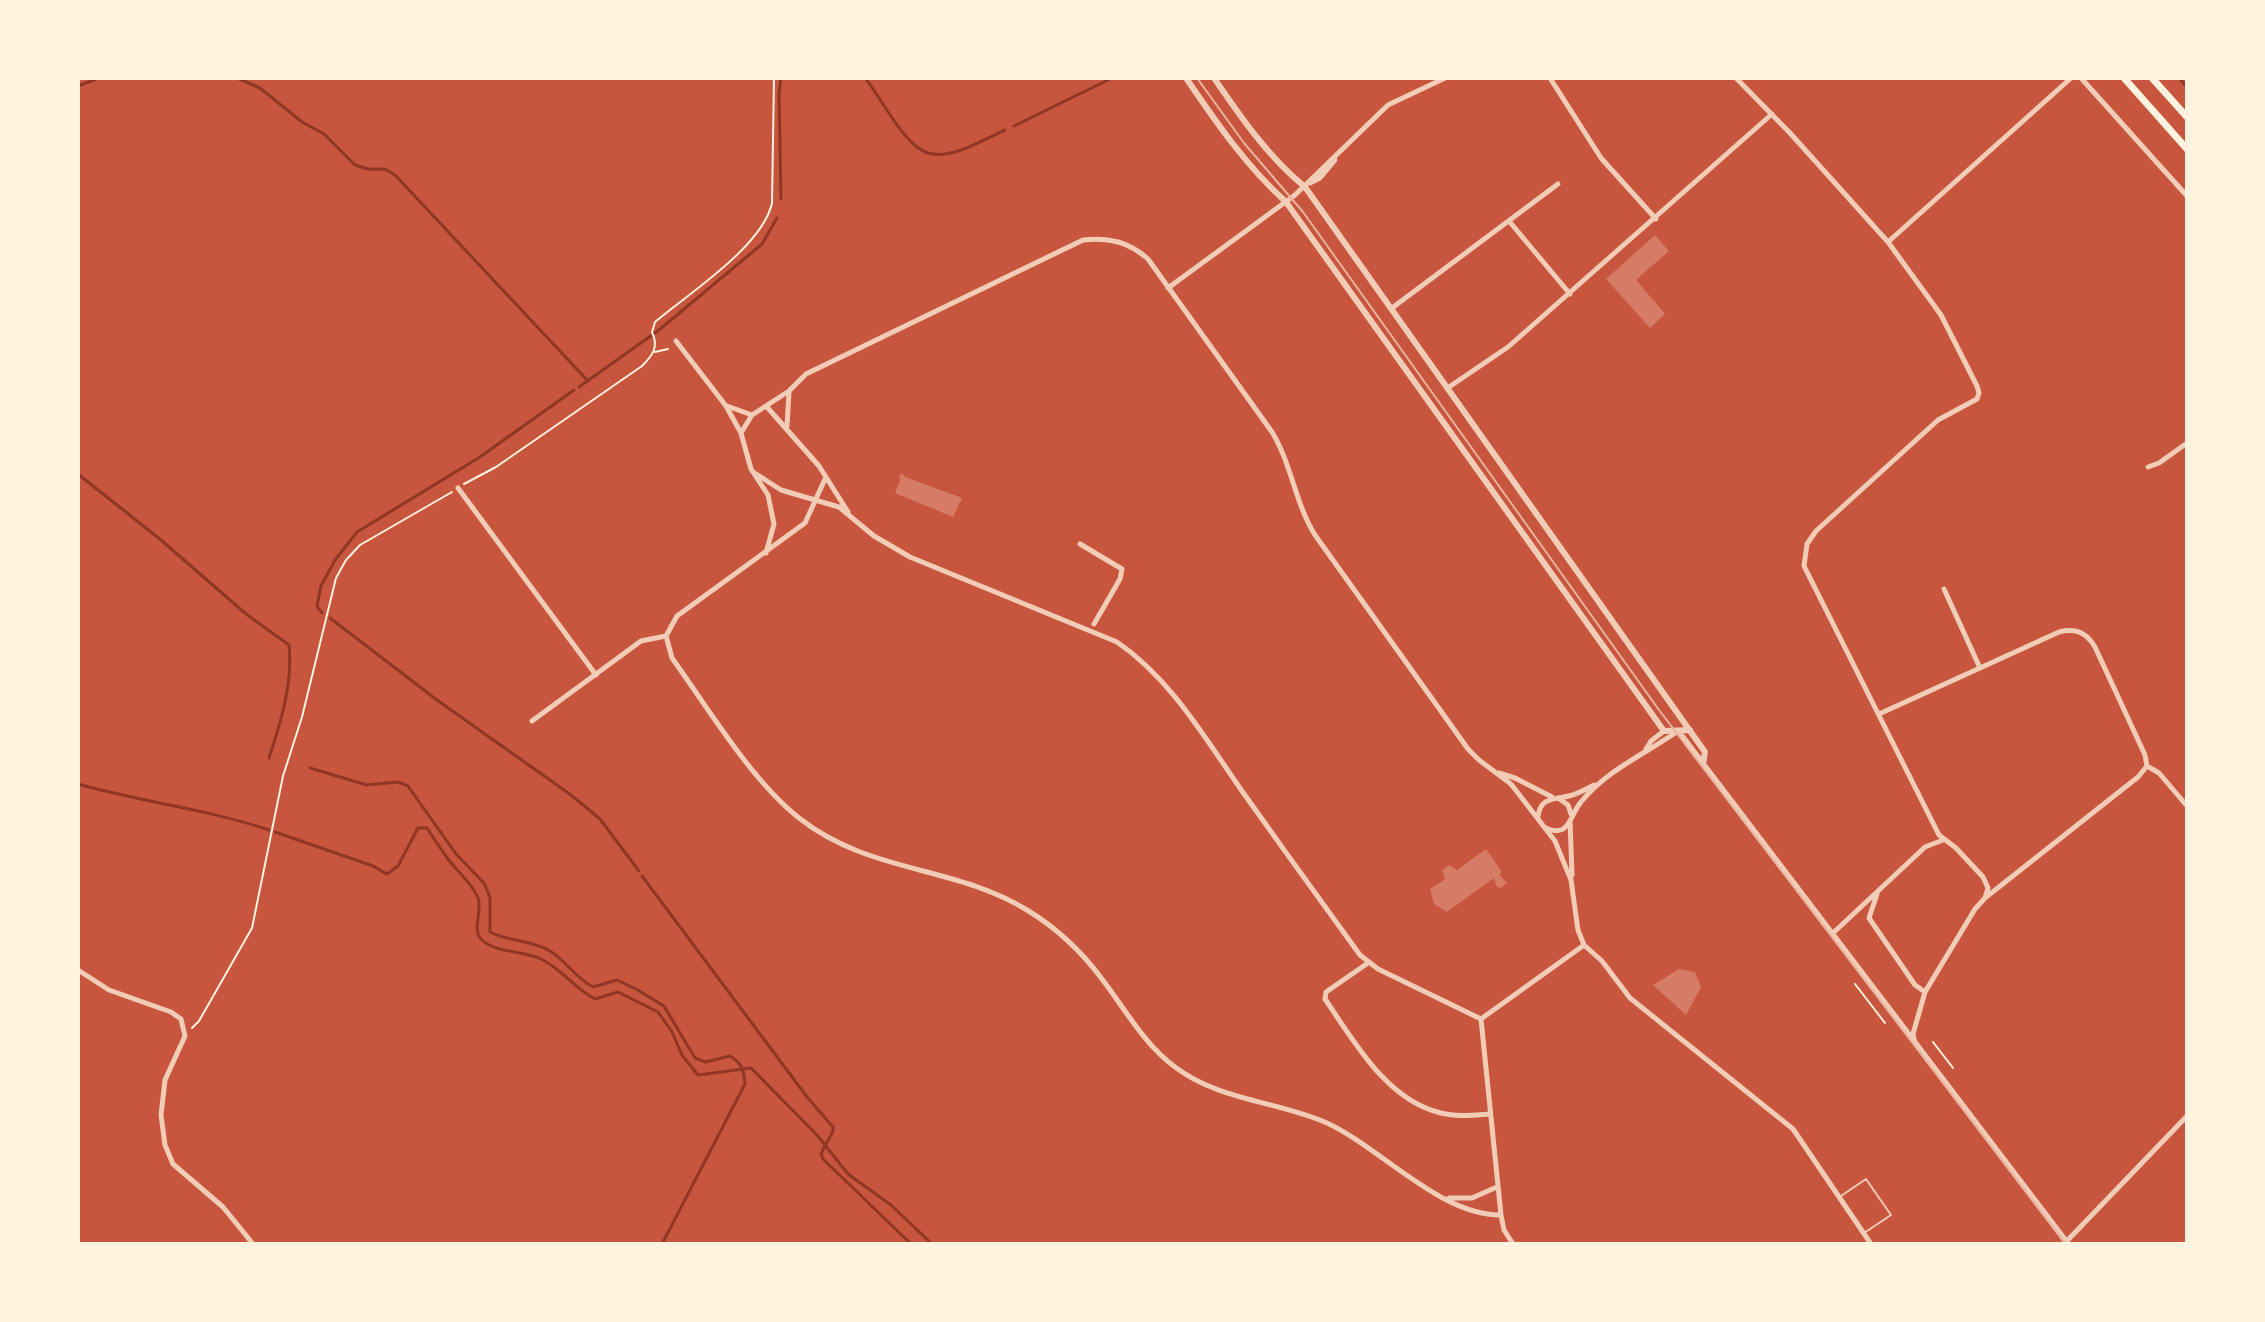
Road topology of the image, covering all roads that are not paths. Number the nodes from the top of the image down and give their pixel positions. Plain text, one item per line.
1 (1186, 78) edge
2 (1214, 78) edge
3 (1445, 78) edge
4 (1550, 78) edge
5 (1736, 78) edge
6 (2071, 78) edge
7 (2081, 78) edge
8 (2124, 78) edge
9 (2152, 78) edge
10 (1772, 114) junction
11 (2187, 117) edge
12 (2187, 149) edge
13 (1558, 184) dead end
14 (1305, 187) junction
15 (2187, 196) edge
16 (1286, 202) junction
17 (1656, 219) junction
18 (1509, 221) junction
19 (1888, 242) junction
20 (1168, 288) junction
21 (1570, 294) junction
22 (1392, 308) junction
23 (676, 341) dead end
24 (1449, 387) junction
25 (789, 391) junction
26 (726, 406) junction
27 (767, 407) junction
28 (752, 415) junction
29 (787, 428) junction
30 (741, 433) junction
31 (2187, 443) edge
32 (2148, 467) dead end
33 (753, 472) junction
34 (825, 479) junction
35 (458, 488) road end
36 (821, 491) junction
37 (806, 498) junction
38 (817, 502) junction
39 (849, 513) junction
40 (1080, 544) dead end
41 (765, 554) junction
42 (1944, 589) dead end
43 (1094, 624) dead end
44 (666, 636) junction
45 (1980, 668) junction
46 (596, 675) junction
47 (1879, 714) junction
48 (1682, 718) junction
49 (532, 721) dead end
50 (1690, 730) junction
51 (1664, 731) junction
52 (1678, 731) junction
53 (1645, 750) junction
54 (1703, 764) junction
55 (2147, 766) junction
56 (1498, 773) junction
57 (1602, 780) junction
58 (1555, 798) junction
59 (2187, 806) edge
60 (1571, 818) junction
61 (1539, 820) junction
62 (1545, 828) junction
63 (1943, 840) junction
64 (1571, 880) junction
65 (1878, 893) junction
66 (1985, 898) junction
67 (1832, 934) junction
68 (1584, 945) junction
69 (1368, 963) junction
70 (78, 970) edge
71 (1925, 992) junction
72 (1481, 1019) junction
73 (1914, 1039) junction
74 (1490, 1114) junction
75 (2187, 1116) edge
76 (1497, 1187) junction
77 (1839, 1197) junction
78 (1447, 1198) junction
79 (1501, 1215) junction
80 (1863, 1233) junction
81 (2066, 1243) edge
82 (253, 1244) edge
83 (1513, 1244) edge
84 (1871, 1244) edge

1 - 16 street
2 - 14 street
3 - 14 street
4 - 17 street
5 - 10 street
6 - 19 street
7 - 15 street
8 - 12 main road
9 - 11 main road
10 - 17 street
10 - 19 street
13 - 18 street
14 - 16 street
14 - 22 street
16 - 20 street
16 - 51 street
17 - 21 street
18 - 21 street
18 - 22 street
19 - 47 street
20 - 25 street
20 - 56 street
21 - 24 street
22 - 24 street
23 - 26 street
24 - 48 street
25 - 27 street
25 - 29 street
26 - 28 street
26 - 30 street
27 - 28 street
27 - 29 street
28 - 30 street
29 - 34 street
30 - 33 street
31 - 32 street
33 - 37 street
33 - 41 street
34 - 36 street
34 - 39 street
35 - 46 street
36 - 37 street
36 - 38 street
37 - 38 street
38 - 39 street
38 - 41 street
39 - 69 street
40 - 43 street
41 - 44 street
42 - 45 street
44 - 46 street
44 - 78 street
45 - 47 street
45 - 55 street
46 - 49 street
47 - 63 street
48 - 50 street
48 - 52 street
50 - 52 street
50 - 54 street
51 - 52 street
51 - 53 street
52 - 53 street
52 - 54 street
53 - 57 street
54 - 67 street
55 - 59 street
55 - 66 street
56 - 58 street
56 - 61 street
57 - 58 street
57 - 60 street
58 - 60 street
58 - 61 street
60 - 62 street
60 - 64 street
61 - 62 street
62 - 64 street
63 - 65 street
63 - 66 street
64 - 68 street
65 - 67 street
65 - 71 street
66 - 71 street
67 - 73 street
68 - 72 street
68 - 77 street
69 - 72 street
69 - 74 street
70 - 82 street
71 - 73 street
72 - 74 street
73 - 81 street
74 - 76 street
75 - 81 street
76 - 78 street
76 - 79 street
77 - 80 street
77 - 80 lane
78 - 79 street
79 - 83 street
80 - 84 street

